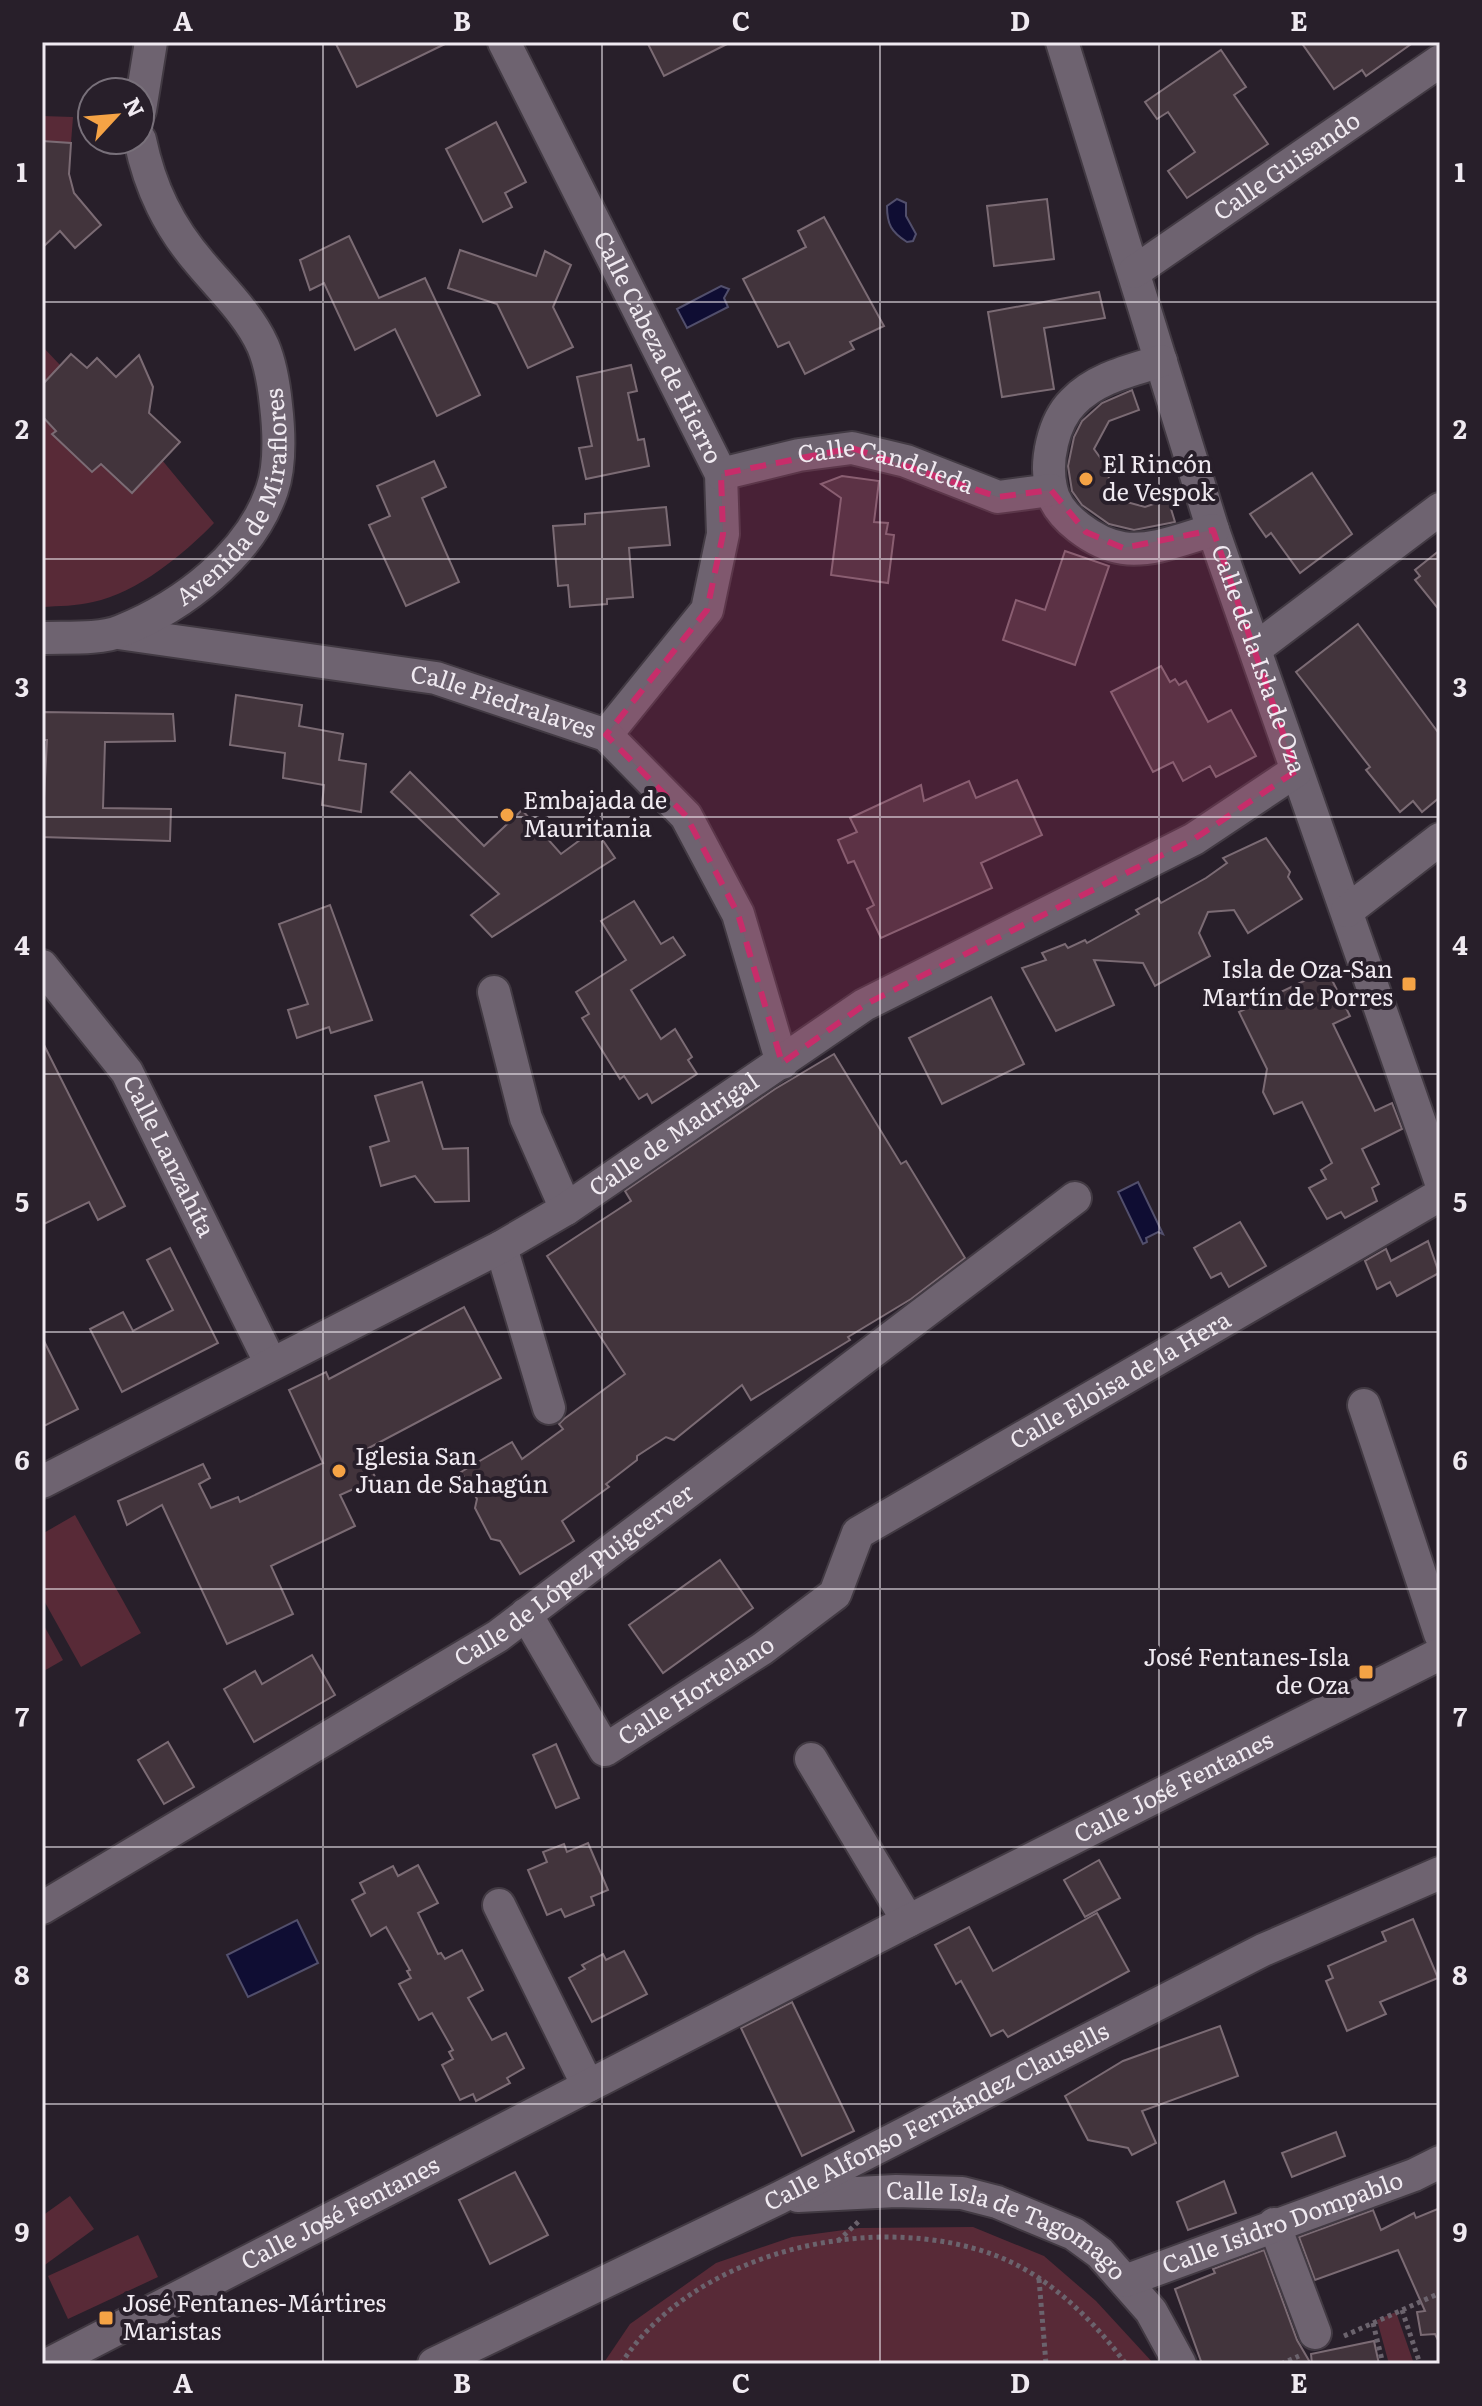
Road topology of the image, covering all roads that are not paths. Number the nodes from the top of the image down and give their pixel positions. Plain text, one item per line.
1 (151, 42) edge
2 (504, 42) edge
3 (1062, 42) edge
4 (1440, 61) edge
5 (146, 76) edge
6 (143, 156) edge
7 (1134, 272) junction
8 (1161, 361) junction
9 (721, 474) junction
10 (1051, 490) junction
11 (1440, 509) edge
12 (1213, 530) junction
13 (118, 633) junction
14 (42, 638) edge
15 (1255, 649) junction
16 (606, 735) junction
17 (1296, 771) junction
18 (1440, 839) edge
19 (1347, 911) junction
20 (42, 966) edge
21 (494, 992) dead end
22 (782, 1063) junction
23 (1440, 1180) edge
24 (1440, 1195) edge
25 (1075, 1198) dead end
26 (566, 1209) junction
27 (501, 1247) junction
28 (271, 1364) junction
29 (1364, 1405) dead end
30 (549, 1408) dead end
31 (42, 1482) edge
32 (835, 1594) joint
33 (526, 1614) junction
34 (1440, 1634) edge
35 (1440, 1654) edge
36 (811, 1759) dead end
37 (1440, 1873) edge
38 (499, 1905) dead end
39 (42, 1908) edge
40 (908, 1921) junction
41 (588, 2086) junction
42 (1440, 2162) edge
43 (779, 2198) junction
44 (1274, 2224) junction
45 (1125, 2281) junction
46 (1315, 2333) dead end
47 (49, 2364) edge
48 (434, 2364) edge
49 (1180, 2364) edge

1 - 5 street
2 - 9 street, Calle Cabeza de Hierro
3 - 7 street, Calle de la Isla de Oza
4 - 7 street, Calle Guisando
6 - 13 street, Avenida de Miraflores
7 - 8 street, Calle de la Isla de Oza
8 - 10 street
8 - 12 street, Calle de la Isla de Oza
9 - 10 street, Calle Candeleda
9 - 16 street, Calle Cabeza de Hierro
10 - 12 street
11 - 15 street
12 - 15 street, Calle de la Isla de Oza
13 - 14 street, Avenida de Miraflores
13 - 16 street, Calle Piedralaves
15 - 17 street, Calle de la Isla de Oza
16 - 22 street, Calle Piedralaves
17 - 19 street, Calle de la Isla de Oza
17 - 22 street, Calle de Madrigal
18 - 19 street
19 - 23 street, Calle de la Isla de Oza
20 - 28 street, Calle Lanzahíta
21 - 26 street
22 - 26 street, Calle de Madrigal
24 - 32 street, Calle Eloisa de la Hera
25 - 33 street, Calle de López Puigcerver
26 - 27 street, Calle de Madrigal
27 - 28 street, Calle de Madrigal
27 - 30 street
28 - 31 street, Calle de Madrigal
29 - 34 street
32 - 33 street, Calle Hortelano
33 - 39 street, Calle de López Puigcerver
35 - 40 street, Calle José Fentanes
36 - 40 street
37 - 43 street, Calle Alfonso Fernández Clausells
38 - 41 street
40 - 41 street, Calle José Fentanes
41 - 47 street, Calle José Fentanes
42 - 44 street, Calle Isidro Dompablo
43 - 45 street, Calle Isla de Tagomago
43 - 48 street, Calle Alfonso Fernández Clausells
44 - 45 street, Calle Isidro Dompablo
44 - 46 street
45 - 49 street, Calle Isla de Tagomago

